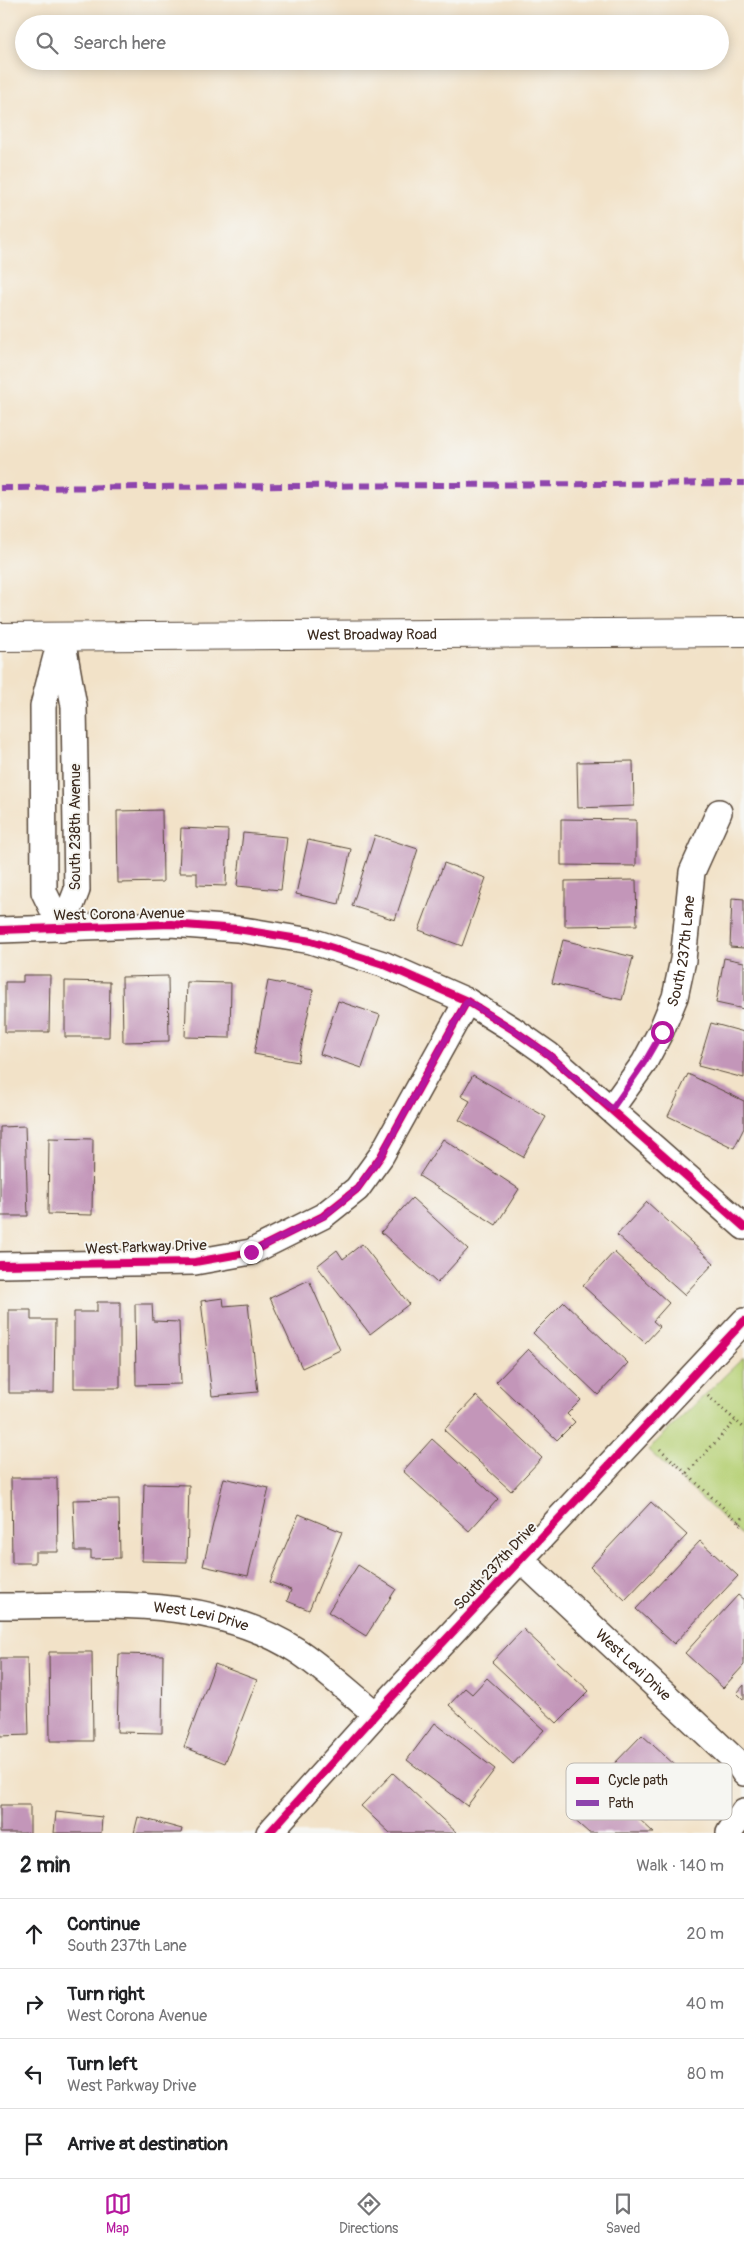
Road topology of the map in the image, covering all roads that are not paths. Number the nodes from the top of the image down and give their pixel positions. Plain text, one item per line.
1 (744, 632) edge
2 (61, 636) junction
3 (0, 637) edge
4 (719, 812) dead end
5 (62, 928) junction
6 (0, 930) edge
7 (467, 1001) junction
8 (612, 1109) junction
9 (744, 1228) edge
10 (0, 1265) edge
11 (744, 1321) edge
12 (520, 1559) junction
13 (0, 1606) edge
14 (376, 1714) junction
15 (744, 1773) edge
16 (744, 1811) edge
17 (270, 1833) edge
18 (729, 1833) edge

1 - 2 main road, West Broadway Road
2 - 3 main road, West Broadway Road
2 - 5 street, South 238th Avenue
2 - 5 street, South 238th Avenue
4 - 8 street, South 237th Lane
5 - 6 street, West Corona Avenue
5 - 7 street, West Corona Avenue
7 - 8 street, West Corona Avenue
7 - 10 street, West Parkway Drive
8 - 9 street, West Corona Avenue
11 - 12 street, South 237th Drive
12 - 14 street, South 237th Drive
12 - 15 street, West Levi Drive
13 - 14 street, West Levi Drive
14 - 17 street, South 237th Drive
16 - 18 street

